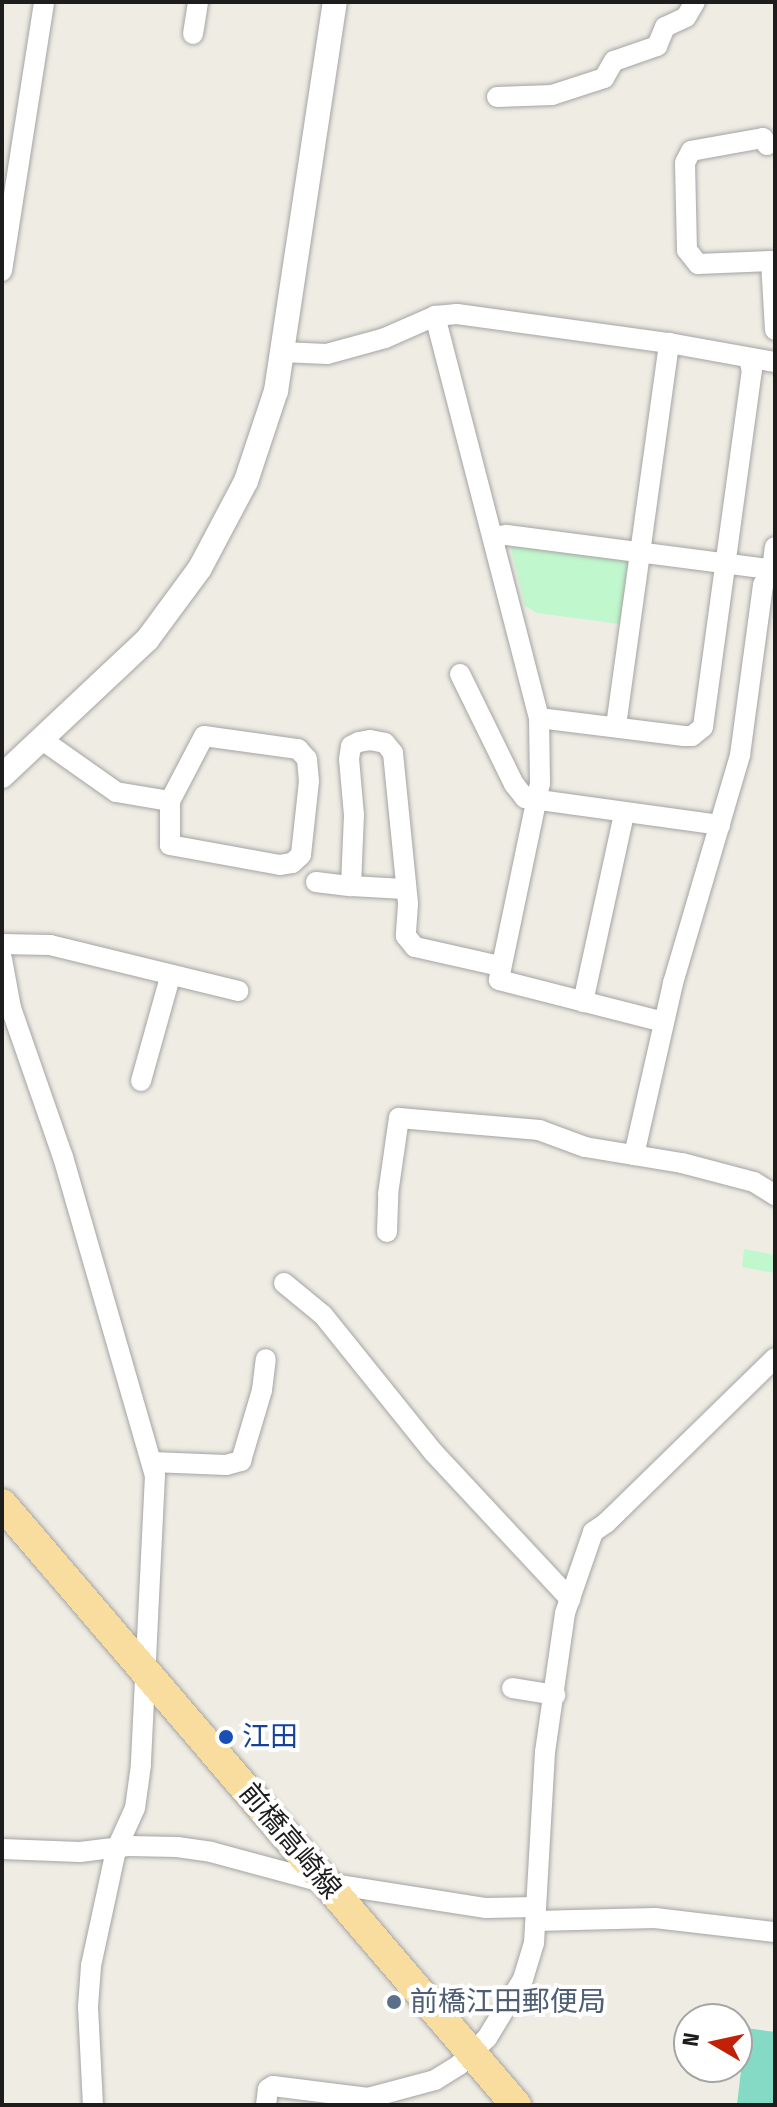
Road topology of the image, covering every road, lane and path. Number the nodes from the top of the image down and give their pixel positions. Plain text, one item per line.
1 (44, 2) edge
2 (198, 2) edge
3 (335, 2) edge
4 (695, 2) edge
5 (193, 34) dead end
6 (497, 97) dead end
7 (767, 145) dead end
8 (2, 271) edge
9 (435, 316) junction
10 (775, 330) edge
11 (669, 343) junction
12 (281, 352) junction
13 (774, 356) edge
14 (749, 359) junction
15 (494, 537) junction
16 (775, 547) edge
17 (642, 553) junction
18 (726, 564) junction
19 (773, 570) edge
20 (460, 674) dead end
21 (539, 718) junction
22 (616, 726) junction
23 (41, 739) junction
24 (2, 776) edge
25 (170, 801) junction
26 (537, 802) junction
27 (624, 814) junction
28 (720, 825) junction
29 (316, 882) dead end
30 (351, 886) junction
31 (404, 889) junction
32 (2, 944) edge
33 (2, 959) edge
34 (500, 966) junction
35 (170, 977) junction
36 (238, 991) dead end
37 (583, 1002) junction
38 (664, 1022) junction
39 (141, 1081) dead end
40 (634, 1155) junction
41 (775, 1195) edge
42 (387, 1232) dead end
43 (284, 1283) dead end
44 (775, 1358) edge
45 (266, 1359) dead end
46 (152, 1462) junction
47 (2, 1504) edge
48 (570, 1599) junction
49 (146, 1672) junction
50 (512, 1688) dead end
51 (555, 1695) junction
52 (2, 1849) edge
53 (116, 1850) junction
54 (326, 1883) junction
55 (535, 1914) junction
56 (775, 1932) edge
57 (471, 2054) junction
58 (93, 2105) edge
59 (266, 2105) edge
60 (516, 2105) edge

1 - 8 street
2 - 5 street
3 - 12 street
4 - 6 street
7 - 10 street
9 - 11 street
9 - 12 street
9 - 15 street
11 - 14 street
11 - 17 street
12 - 23 street
13 - 14 street
14 - 18 street
15 - 17 street
15 - 21 street
16 - 19 street
17 - 18 street
17 - 22 street
18 - 19 street
18 - 22 street
19 - 28 street
20 - 26 street
21 - 22 street
21 - 26 street
23 - 24 street
23 - 25 street
25 - 25 street
26 - 27 street
26 - 34 street
27 - 28 street
27 - 37 street
28 - 38 street
29 - 30 street
30 - 31 street
30 - 31 street
31 - 34 street
32 - 35 street
33 - 46 street
34 - 37 street
35 - 36 street
35 - 39 street
37 - 38 street
38 - 40 street
40 - 41 street
40 - 42 street
43 - 48 street
44 - 48 street
45 - 46 street
46 - 49 street
47 - 49 main road, 前橋高崎線
48 - 51 street
49 - 53 street
49 - 54 main road, 前橋高崎線
50 - 51 street
51 - 55 street
52 - 53 street
53 - 54 street
53 - 58 street
54 - 55 street
54 - 57 main road, 前橋高崎線
55 - 56 street
55 - 57 street
57 - 59 street
57 - 60 main road, 前橋高崎線

